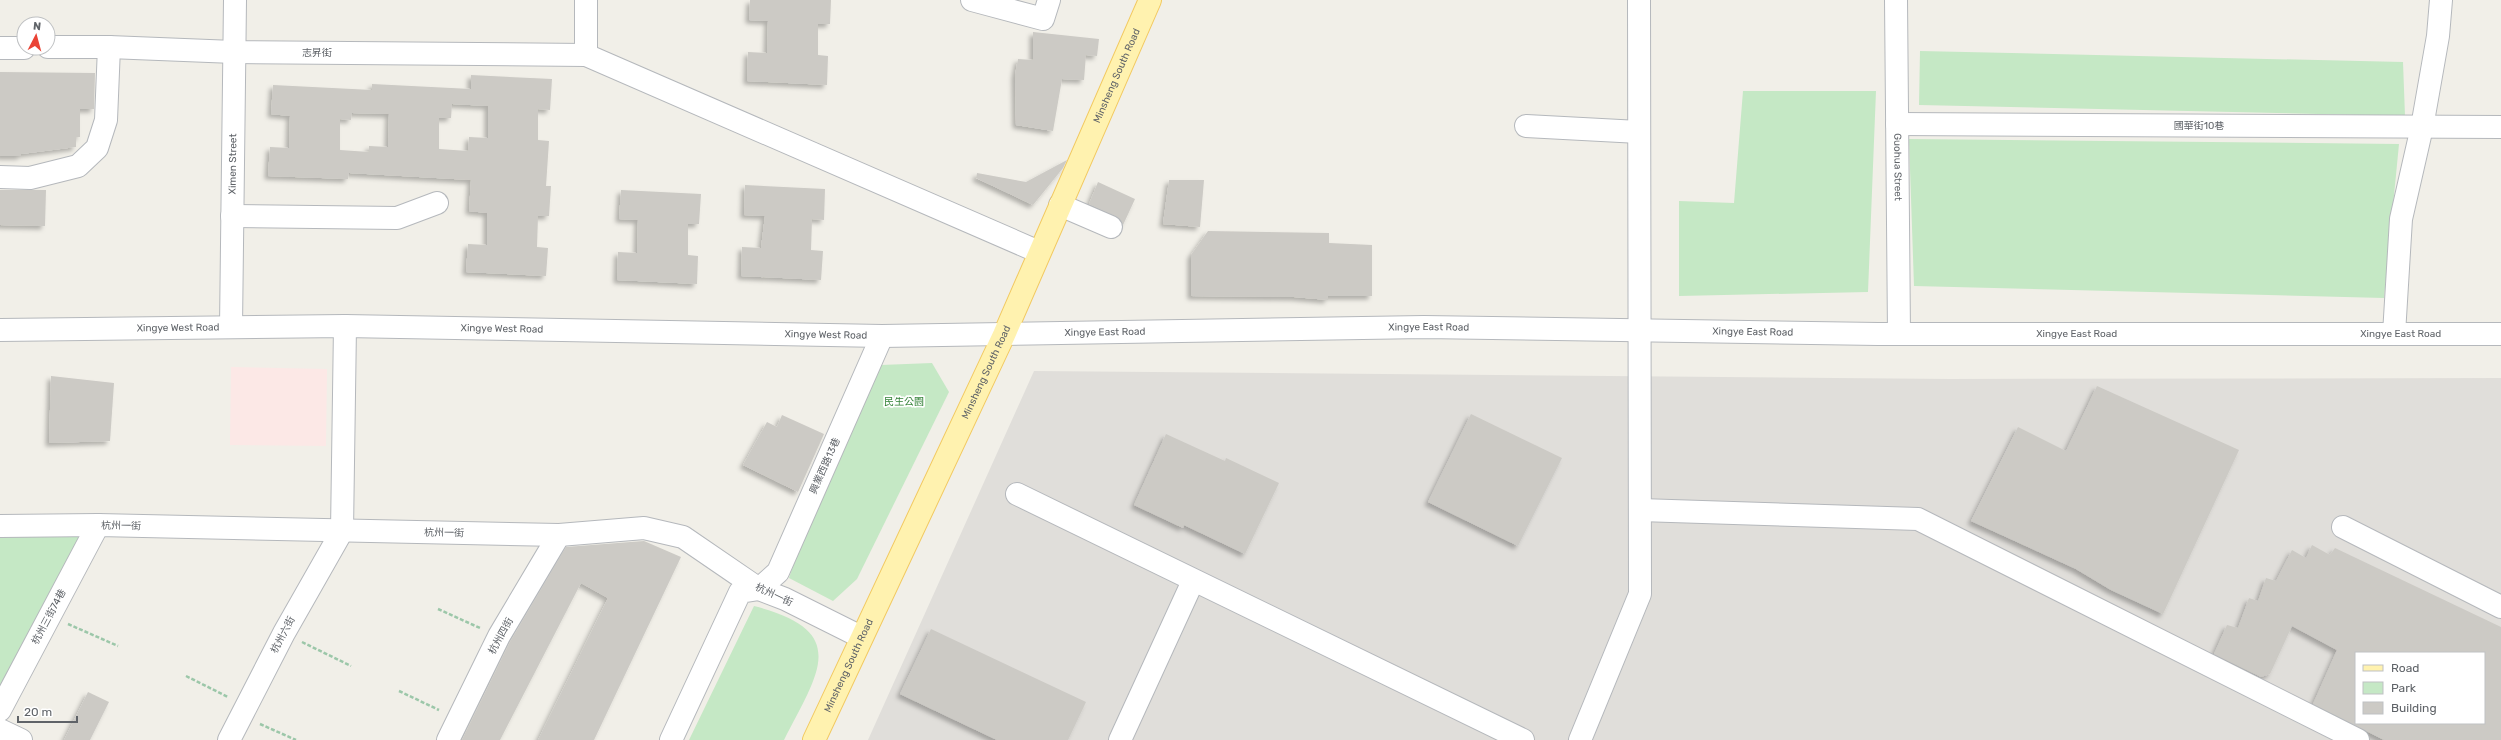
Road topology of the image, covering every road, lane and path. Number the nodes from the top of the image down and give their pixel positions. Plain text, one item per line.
1 (235, 0) edge
2 (586, 0) edge
3 (972, 0) edge
4 (1049, 0) edge
5 (1150, 0) edge
6 (1639, 0) edge
7 (1896, 0) edge
8 (2441, 0) edge
9 (109, 46) junction
10 (56, 47) edge
11 (0, 48) edge
12 (16, 48) edge
13 (234, 52) junction
14 (586, 55) junction
15 (1897, 124) junction
16 (1526, 126) dead end
17 (2422, 127) junction
18 (2501, 127) edge
19 (1639, 132) junction
20 (0, 177) edge
21 (436, 203) dead end
22 (1060, 205) junction
23 (232, 216) junction
24 (1111, 227) dead end
25 (1039, 252) junction
26 (345, 326) junction
27 (231, 327) junction
28 (0, 330) edge
29 (1638, 330) junction
30 (1899, 334) junction
31 (2394, 334) junction
32 (2501, 334) edge
33 (1004, 335) junction
34 (882, 336) junction
35 (1017, 494) dead end
36 (1640, 510) junction
37 (98, 525) junction
38 (0, 526) edge
39 (2343, 527) dead end
40 (342, 531) junction
41 (559, 535) junction
42 (1193, 581) junction
43 (760, 590) junction
44 (2501, 607) edge
45 (438, 609) dead end
46 (50, 616) junction
47 (284, 633) junction
48 (499, 636) junction
49 (861, 637) junction
50 (118, 646) dead end
51 (351, 666) dead end
52 (186, 676) dead end
53 (399, 690) dead end
54 (0, 710) edge
55 (244, 711) junction
56 (458, 720) junction
57 (0, 730) edge
58 (21, 740) edge
59 (228, 740) edge
60 (296, 740) edge
61 (448, 740) edge
62 (671, 740) edge
63 (814, 740) edge
64 (1120, 740) edge
65 (1523, 740) edge
66 (1580, 740) edge
67 (2358, 740) edge

1 - 13 street, Ximen Street
2 - 14 street
3 - 4 street
5 - 22 main road, Minsheng South Road
6 - 19 street
7 - 15 street, Guohua Street
8 - 17 street
9 - 10 street, 志昇街
9 - 13 street, 志昇街
9 - 20 street
11 - 12 street
13 - 14 street, 志昇街
13 - 23 street, Ximen Street
14 - 25 street
15 - 17 street, 國華街10巷
15 - 30 street, Guohua Street
16 - 19 street
17 - 18 street, 國華街10巷
17 - 31 street
19 - 29 street
21 - 23 street
22 - 24 street
22 - 25 main road, Minsheng South Road
23 - 27 street, Ximen Street
25 - 33 main road, Minsheng South Road
26 - 27 street, Xingye West Road
26 - 34 street, Xingye West Road
26 - 40 street
27 - 28 street, Xingye West Road
29 - 30 street, Xingye East Road
29 - 33 street, Xingye East Road
29 - 36 street
30 - 31 street, Xingye East Road
31 - 32 street, Xingye East Road
33 - 34 street, Xingye West Road
33 - 49 main road, Minsheng South Road
34 - 43 street, 興業西路13巷
35 - 42 street
36 - 66 street
36 - 67 street
37 - 38 street, 杭州一街
37 - 40 street, 杭州一街
37 - 46 street, 杭州三街74巷
39 - 44 street
40 - 41 street, 杭州一街
40 - 47 street, 杭州六街
41 - 43 street, 杭州一街
41 - 48 street, 杭州四街
42 - 64 street
42 - 65 street
43 - 49 street, 杭州一街
43 - 62 street
45 - 48 path
46 - 50 path
46 - 54 street, 杭州三街74巷
47 - 51 path
47 - 55 street, 杭州六街
48 - 56 street, 杭州四街
49 - 63 main road, Minsheng South Road
52 - 55 path
53 - 56 path
55 - 59 street, 杭州六街
55 - 60 path
56 - 61 street, 杭州四街
57 - 58 street

